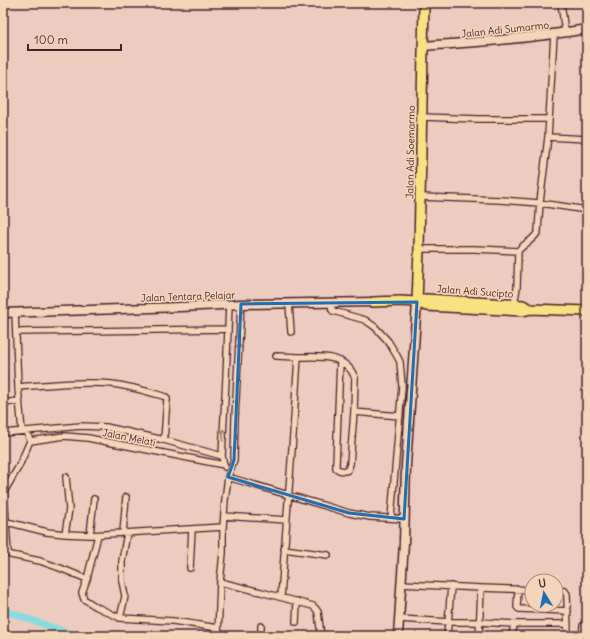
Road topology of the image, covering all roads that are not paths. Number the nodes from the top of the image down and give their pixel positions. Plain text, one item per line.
1 (424, 3) edge
2 (561, 3) edge
3 (587, 29) edge
4 (565, 32) junction
5 (554, 34) junction
6 (424, 46) junction
7 (422, 117) junction
8 (549, 119) junction
9 (548, 137) junction
10 (587, 139) edge
11 (420, 197) junction
12 (540, 203) junction
13 (587, 210) edge
14 (419, 249) junction
15 (518, 251) junction
16 (373, 302) joint
17 (417, 302) junction
18 (289, 303) junction
19 (331, 303) junction
20 (241, 304) junction
21 (514, 304) junction
22 (229, 305) junction
23 (531, 309) junction
24 (587, 311) edge
25 (15, 312) junction
26 (3, 313) edge
27 (228, 328) junction
28 (16, 332) junction
29 (291, 332) dead end
30 (276, 356) dead end
31 (298, 356) junction
32 (340, 361) junction
33 (18, 387) junction
34 (19, 401) junction
35 (3, 403) edge
36 (354, 412) junction
37 (400, 416) junction
38 (24, 431) junction
39 (3, 433) edge
40 (164, 440) junction
41 (30, 441) junction
42 (222, 456) junction
43 (224, 465) junction
44 (229, 474) junction
45 (66, 477) dead end
46 (288, 495) junction
47 (126, 497) dead end
48 (94, 499) dead end
49 (224, 516) junction
50 (391, 518) junction
51 (404, 519) junction
52 (286, 520) junction
53 (4, 521) edge
54 (222, 527) junction
55 (192, 529) junction
56 (125, 533) junction
57 (65, 534) junction
58 (90, 535) junction
59 (98, 535) junction
60 (284, 549) junction
61 (328, 556) dead end
62 (190, 568) dead end
63 (87, 579) junction
64 (220, 582) junction
65 (401, 584) junction
66 (451, 586) junction
67 (481, 588) junction
68 (518, 590) junction
69 (524, 590) edge
70 (564, 591) edge
71 (280, 597) junction
72 (296, 601) junction
73 (568, 611) junction
74 (120, 618) junction
75 (399, 620) junction
76 (296, 622) dead end
77 (449, 622) junction
78 (479, 622) junction
79 (514, 624) junction
80 (568, 624) junction
81 (261, 626) dead end
82 (583, 626) dead end
83 (218, 628) junction
84 (218, 636) edge
85 (261, 636) edge
86 (322, 636) edge
87 (394, 636) edge
88 (398, 636) edge
89 (447, 636) edge
90 (479, 636) edge
91 (512, 636) edge
92 (568, 636) edge
93 (582, 636) edge

1 - 6 main road, Jalan Adi Soemarmo
2 - 4 street
3 - 4 main road, Jalan Adi Sumarmo
4 - 5 main road, Jalan Adi Sumarmo
5 - 6 main road, Jalan Adi Sumarmo
5 - 8 street
6 - 7 main road, Jalan Adi Soemarmo
7 - 8 street
7 - 11 main road, Jalan Adi Soemarmo
8 - 9 street
9 - 10 street
9 - 12 street
11 - 12 street
11 - 14 main road, Jalan Adi Soemarmo
12 - 13 street
12 - 15 street
14 - 15 street
14 - 17 main road, Jalan Adi Soemarmo
15 - 21 street
16 - 17 main road, Jalan Adi Sucipto
16 - 19 main road, Jalan Tentara Pelajar
17 - 21 main road, Jalan Adi Sucipto
17 - 23 main road, Jalan Adi Sucipto
17 - 51 main road
18 - 19 main road, Jalan Tentara Pelajar
18 - 20 main road, Jalan Tentara Pelajar
18 - 29 street
19 - 37 street
20 - 22 main road, Jalan Tentara Pelajar
20 -> 44 street
21 - 23 main road, Jalan Adi Sucipto
22 - 25 main road, Jalan Tentara Pelajar
22 - 27 street
23 - 24 main road, Jalan Adi Sucipto
25 - 26 main road, Jalan Tentara Pelajar
25 - 28 street
27 - 28 street
42 -> 27 street
28 - 33 street
30 - 31 street
31 - 32 street
31 - 46 street
32 - 36 street
32 - 36 street
33 - 34 street
33 - 40 street
34 - 35 street
34 - 38 street
36 - 37 street
37 - 50 street
38 - 39 street
38 - 40 street
38 - 41 street
40 - 42 street
41 - 43 street, Jalan Melati
41 - 53 street
42 - 43 street
43 - 44 street
44 - 46 street
44 - 49 street
45 - 57 street
46 - 50 street
46 - 52 street
47 - 56 street
48 - 58 street
49 - 52 street
49 - 54 street
50 - 51 street
51 - 65 main road
52 - 60 street
53 - 57 street
53 - 63 street
54 - 55 street
54 - 64 street
55 - 56 street
55 - 62 street
56 - 59 street
56 - 74 street
57 - 58 street
58 - 59 street
59 - 63 street
60 - 61 street
60 - 71 street
63 - 74 street
64 - 71 street
64 - 83 street
65 - 66 street
65 - 75 main road
66 - 67 street
66 - 77 street
67 - 68 street
67 - 78 street
68 - 69 street
68 - 73 street
70 - 73 street
71 - 72 street
72 - 76 street
72 - 86 street
73 - 80 street
74 - 83 street
75 - 77 street
75 - 88 main road
77 - 78 street
77 - 89 street
78 - 79 street
78 - 90 street
79 - 80 street
79 - 91 street
80 - 92 street
81 - 85 street
82 - 93 street
83 - 84 street
87 - 88 street

